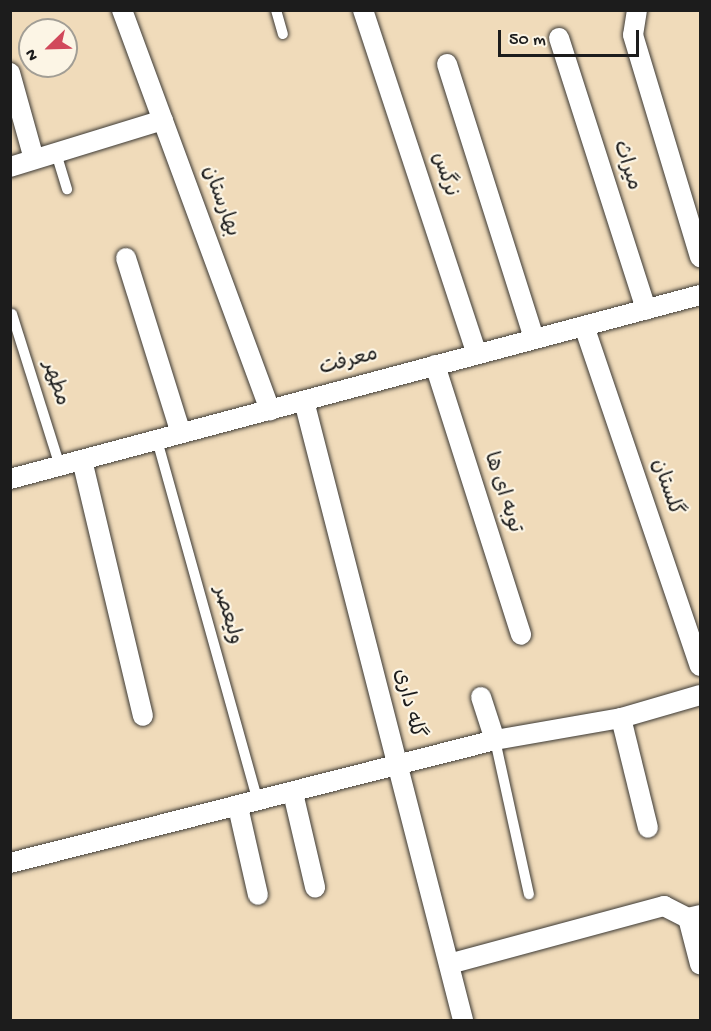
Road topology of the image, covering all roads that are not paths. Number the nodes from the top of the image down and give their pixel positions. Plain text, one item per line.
1 (122, 10) edge
2 (276, 10) edge
3 (363, 10) edge
4 (636, 10) edge
5 (283, 34) dead end
6 (560, 38) dead end
7 (447, 64) dead end
8 (10, 73) edge
9 (163, 120) junction
10 (56, 153) junction
11 (34, 159) junction
12 (10, 167) edge
13 (67, 189) dead end
14 (700, 257) edge
15 (126, 258) dead end
16 (700, 295) edge
17 (646, 309) junction
18 (12, 314) edge
19 (584, 326) junction
20 (534, 339) junction
21 (477, 354) junction
22 (435, 365) junction
23 (304, 400) junction
24 (270, 410) junction
25 (181, 434) junction
26 (157, 440) junction
27 (82, 460) junction
28 (60, 466) junction
29 (10, 479) edge
30 (521, 635) dead end
31 (700, 666) edge
32 (700, 695) edge
33 (481, 697) dead end
34 (142, 716) dead end
35 (621, 718) junction
36 (495, 740) junction
37 (398, 768) junction
38 (293, 793) junction
39 (258, 802) junction
40 (238, 807) junction
41 (648, 828) dead end
42 (10, 862) edge
43 (315, 887) dead end
44 (529, 894) dead end
45 (258, 895) dead end
46 (694, 917) edge
47 (449, 964) junction
48 (700, 964) edge
49 (463, 1020) edge

1 - 9 street, بهارستان
2 - 5 lane
3 - 21 street, نرگس
4 - 14 street
6 - 17 street, میراث
7 - 20 street
8 - 11 street
9 - 10 street
9 - 24 street, بهارستان
10 - 11 street
10 - 13 lane
11 - 12 street
15 - 25 street
16 - 17 street, معرفت
17 - 19 street, معرفت
18 - 28 lane, مطهر
19 - 20 street, معرفت
19 - 31 street, گلستان
20 - 21 street, معرفت
21 - 22 street, معرفت
22 - 23 street, معرفت
22 - 30 street, توبه ای ها
23 - 24 street, معرفت
23 - 37 street, گله داری
24 - 25 street, معرفت
25 - 26 street, معرفت
26 - 27 street, معرفت
26 - 39 lane, ولیعصر
27 - 28 street, معرفت
27 - 34 street
28 - 29 street, معرفت
32 - 35 street
33 - 36 street
35 - 36 street
35 - 41 street
36 - 37 street
36 - 44 lane
37 - 38 street
37 - 47 street, گله داری
38 - 39 street
38 - 43 street
39 - 40 street
40 - 42 street
40 - 45 street
46 - 47 street
46 - 48 street
47 - 49 street, گله داری

